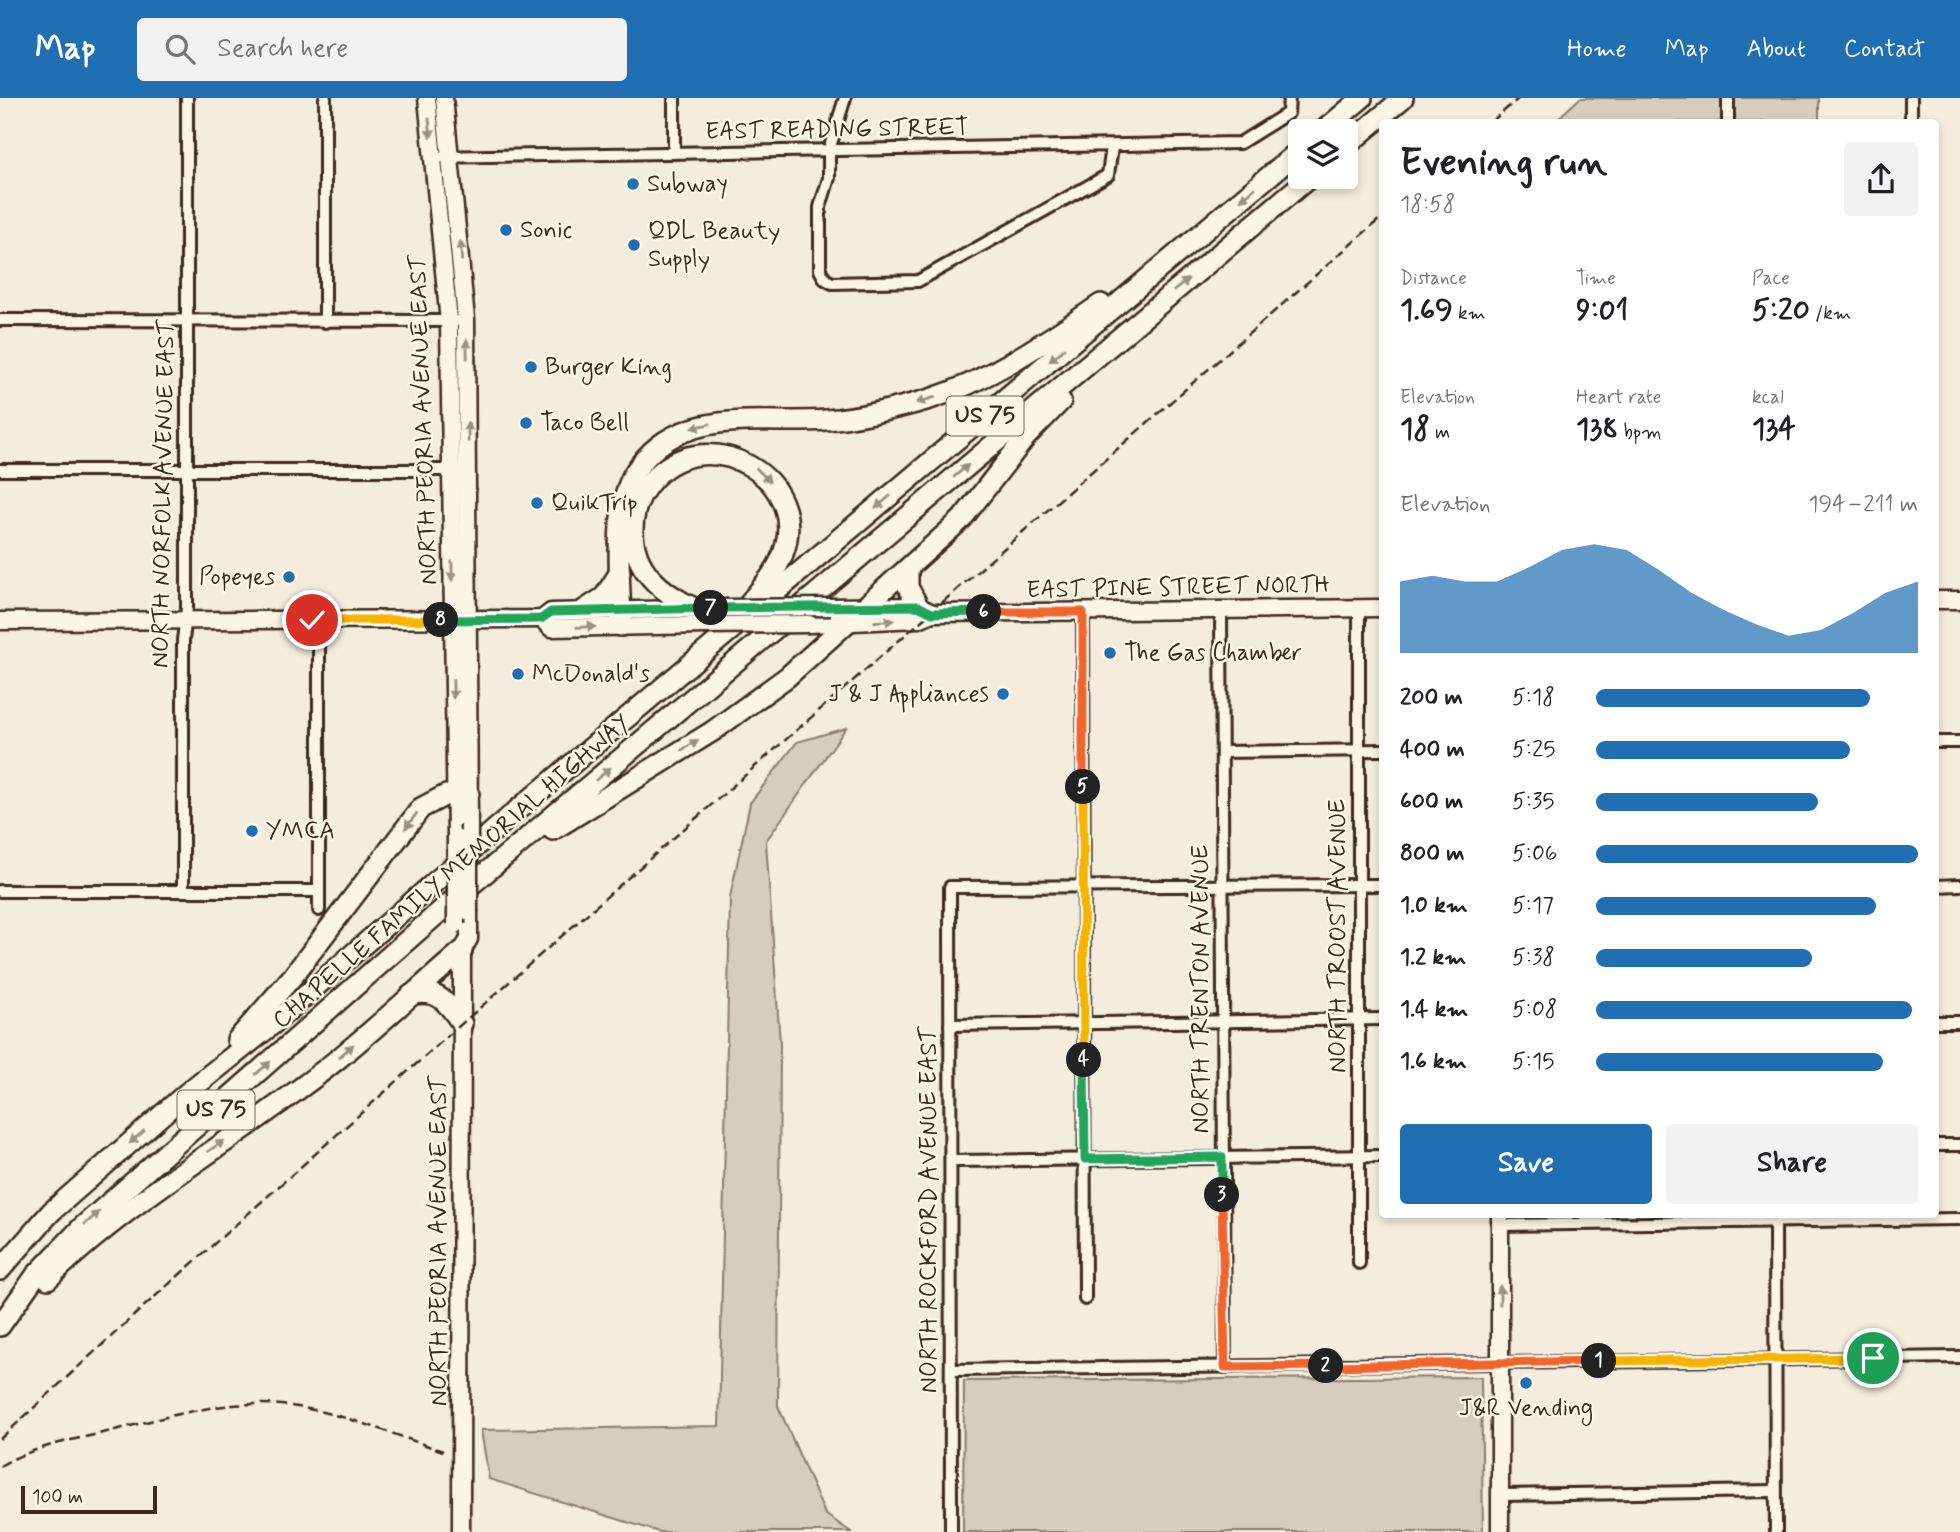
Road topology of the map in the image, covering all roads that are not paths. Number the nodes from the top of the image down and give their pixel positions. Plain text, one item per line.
1 (187, 98) edge
2 (326, 98) edge
3 (427, 98) edge
4 (444, 98) edge
5 (674, 98) edge
6 (845, 98) edge
7 (1289, 98) edge
8 (1362, 98) edge
9 (1403, 98) edge
10 (1728, 98) edge
11 (1911, 98) edge
12 (1337, 119) edge
13 (1728, 119) edge
14 (1911, 119) edge
15 (1358, 136) edge
16 (1112, 147) junction
17 (830, 150) junction
18 (674, 153) junction
19 (450, 156) junction
20 (434, 157) junction
21 (1288, 160) edge
22 (1296, 189) edge
23 (1184, 248) junction
24 (466, 319) junction
25 (0, 320) edge
26 (187, 322) junction
27 (325, 322) junction
28 (449, 322) junction
29 (1129, 329) junction
30 (469, 467) junction
31 (0, 470) edge
32 (188, 470) junction
33 (452, 470) junction
34 (908, 569) junction
35 (621, 572) junction
36 (1939, 600) edge
37 (1960, 600) edge
38 (865, 606) junction
39 (1379, 608) edge
40 (1359, 609) junction
41 (584, 610) junction
42 (925, 610) junction
43 (1221, 610) junction
44 (1083, 612) junction
45 (699, 616) junction
46 (621, 618) junction
47 (541, 619) junction
48 (185, 620) junction
49 (318, 620) junction
50 (470, 620) junction
51 (0, 621) edge
52 (452, 621) junction
53 (849, 624) junction
54 (721, 639) junction
55 (1939, 742) edge
56 (1960, 742) edge
57 (1379, 750) edge
58 (1358, 751) junction
59 (1222, 752) junction
60 (462, 794) junction
61 (476, 881) junction
62 (1360, 885) junction
63 (1379, 885) edge
64 (1084, 886) junction
65 (1223, 886) junction
66 (1939, 886) edge
67 (1960, 886) edge
68 (0, 891) edge
69 (183, 891) junction
70 (318, 891) junction
71 (319, 911) dead end
72 (462, 951) junction
73 (411, 995) junction
74 (1360, 1020) junction
75 (1379, 1020) edge
76 (1222, 1022) junction
77 (1939, 1022) edge
78 (1960, 1022) edge
79 (462, 1024) junction
80 (1084, 1024) junction
81 (950, 1025) junction
82 (188, 1092) junction
83 (1939, 1145) edge
84 (1960, 1145) edge
85 (1359, 1156) junction
86 (1379, 1156) edge
87 (1222, 1157) junction
88 (1085, 1159) junction
89 (951, 1161) junction
90 (1775, 1218) edge
91 (1960, 1219) edge
92 (1500, 1220) edge
93 (1360, 1263) dead end
94 (0, 1270) edge
95 (1085, 1299) dead end
96 (0, 1326) edge
97 (1960, 1357) edge
98 (1775, 1359) junction
99 (1500, 1363) junction
100 (1225, 1367) junction
101 (951, 1370) junction
102 (1775, 1491) junction
103 (1500, 1495) junction
104 (461, 1532) edge
105 (951, 1532) edge
106 (1500, 1532) edge
107 (1776, 1532) edge

1 - 26 street, NORTH NORFOLK AVENUE EAST
2 - 27 street
3 -> 20 main road, NORTH PEORIA AVENUE EAST
4 - 19 main road, NORTH PEORIA AVENUE EAST
5 - 18 street
6 - 17 street
7 - 16 street, EAST READING STREET
8 - 12 highway
9 - 15 highway
10 - 13 street
11 - 14 street
16 - 17 street, EAST READING STREET
16 - 17 street
17 - 18 street, EAST READING STREET
18 - 19 street, EAST READING STREET
19 - 20 street, EAST READING STREET
24 -> 19 main road, NORTH PEORIA AVENUE EAST
20 - 28 main road, NORTH PEORIA AVENUE EAST
21 -> 23 highway, CHAPELLE FAMILY MEMORIAL HIGHWAY / US 75
29 -> 22 highway, CHAPELLE FAMILY MEMORIAL HIGHWAY / US 75
23 -> 35 highway
23 -> 54 highway, CHAPELLE FAMILY MEMORIAL HIGHWAY / US 75
24 - 28 street
30 -> 24 main road, NORTH PEORIA AVENUE EAST
25 - 26 street
26 - 27 street
26 - 32 street, NORTH NORFOLK AVENUE EAST
27 - 28 street
28 - 33 main road, NORTH PEORIA AVENUE EAST
29 - 34 highway
61 -> 29 highway, CHAPELLE FAMILY MEMORIAL HIGHWAY / US 75
30 - 33 street
30 - 50 main road, NORTH PEORIA AVENUE EAST
31 - 32 street
32 - 33 street
32 - 48 street, NORTH NORFOLK AVENUE EAST
33 -> 52 main road, NORTH PEORIA AVENUE EAST
34 - 38 highway
34 - 42 highway
35 - 41 highway
35 - 46 highway
36 - 37 main road
38 - 42 main road, EAST PINE STREET NORTH
38 - 45 main road, EAST PINE STREET NORTH, bridge
38 - 53 highway
39 - 40 main road, EAST PINE STREET NORTH
40 - 43 main road, EAST PINE STREET NORTH
40 - 58 street, NORTH TROOST AVENUE
41 - 46 main road, EAST PINE STREET NORTH
41 - 47 main road, EAST PINE STREET NORTH
42 - 44 main road, EAST PINE STREET NORTH
53 -> 42 main road, EAST PINE STREET NORTH
43 - 44 main road, EAST PINE STREET NORTH
43 - 59 street, NORTH TRENTON AVENUE
44 - 64 street
45 - 46 main road, EAST PINE STREET NORTH
45 - 53 main road, EAST PINE STREET NORTH, bridge
45 -> 54 highway
47 -> 46 main road, EAST PINE STREET NORTH
47 - 50 main road, EAST PINE STREET NORTH
48 - 49 main road, EAST PINE STREET NORTH
48 - 51 main road, EAST PINE STREET NORTH
48 - 69 street, NORTH NORFOLK AVENUE EAST
49 - 52 main road, EAST PINE STREET NORTH
49 - 70 street
50 - 52 main road, EAST PINE STREET NORTH
50 - 60 main road, NORTH PEORIA AVENUE EAST
52 -> 60 main road, NORTH PEORIA AVENUE EAST
61 -> 53 highway
54 - 82 highway, CHAPELLE FAMILY MEMORIAL HIGHWAY / US 75
55 - 56 street
57 - 58 street
58 - 59 street
58 - 62 street, NORTH TROOST AVENUE
59 - 65 street, NORTH TRENTON AVENUE
60 - 72 main road, NORTH PEORIA AVENUE EAST, bridge
60 - 72 main road, NORTH PEORIA AVENUE EAST, bridge
60 -> 82 highway
96 -> 61 highway, CHAPELLE FAMILY MEMORIAL HIGHWAY / US 75
62 - 63 street
62 - 65 street
62 - 74 street, NORTH TROOST AVENUE
64 - 65 street
64 - 80 street
64 - 81 street, NORTH ROCKFORD AVENUE EAST
65 - 76 street, NORTH TRENTON AVENUE
66 - 67 street
68 - 69 street
69 - 70 street
70 - 71 street
72 - 73 highway
72 - 79 main road, NORTH PEORIA AVENUE EAST
73 - 79 highway
96 -> 73 highway
74 - 75 street
74 - 76 street
74 - 85 street, NORTH TROOST AVENUE
76 - 80 street
76 - 87 street, NORTH TRENTON AVENUE
77 - 78 street
79 - 104 main road, NORTH PEORIA AVENUE EAST
80 - 81 street
80 - 88 street
81 - 89 street, NORTH ROCKFORD AVENUE EAST
82 -> 94 highway, CHAPELLE FAMILY MEMORIAL HIGHWAY / US 75
83 - 84 street
85 - 86 street
85 - 87 street
85 - 93 street, NORTH TROOST AVENUE
87 - 88 street
87 - 100 street, NORTH TRENTON AVENUE
88 - 89 street
88 - 95 street
89 - 101 street, NORTH ROCKFORD AVENUE EAST
90 - 91 street
90 - 92 street
90 - 98 street
99 -> 92 main road
97 - 98 street
98 - 99 street
98 - 102 street
99 - 100 street
99 - 103 main road
100 - 101 street
101 - 105 street, NORTH ROCKFORD AVENUE EAST
102 - 103 street
102 - 107 street
103 - 106 main road

